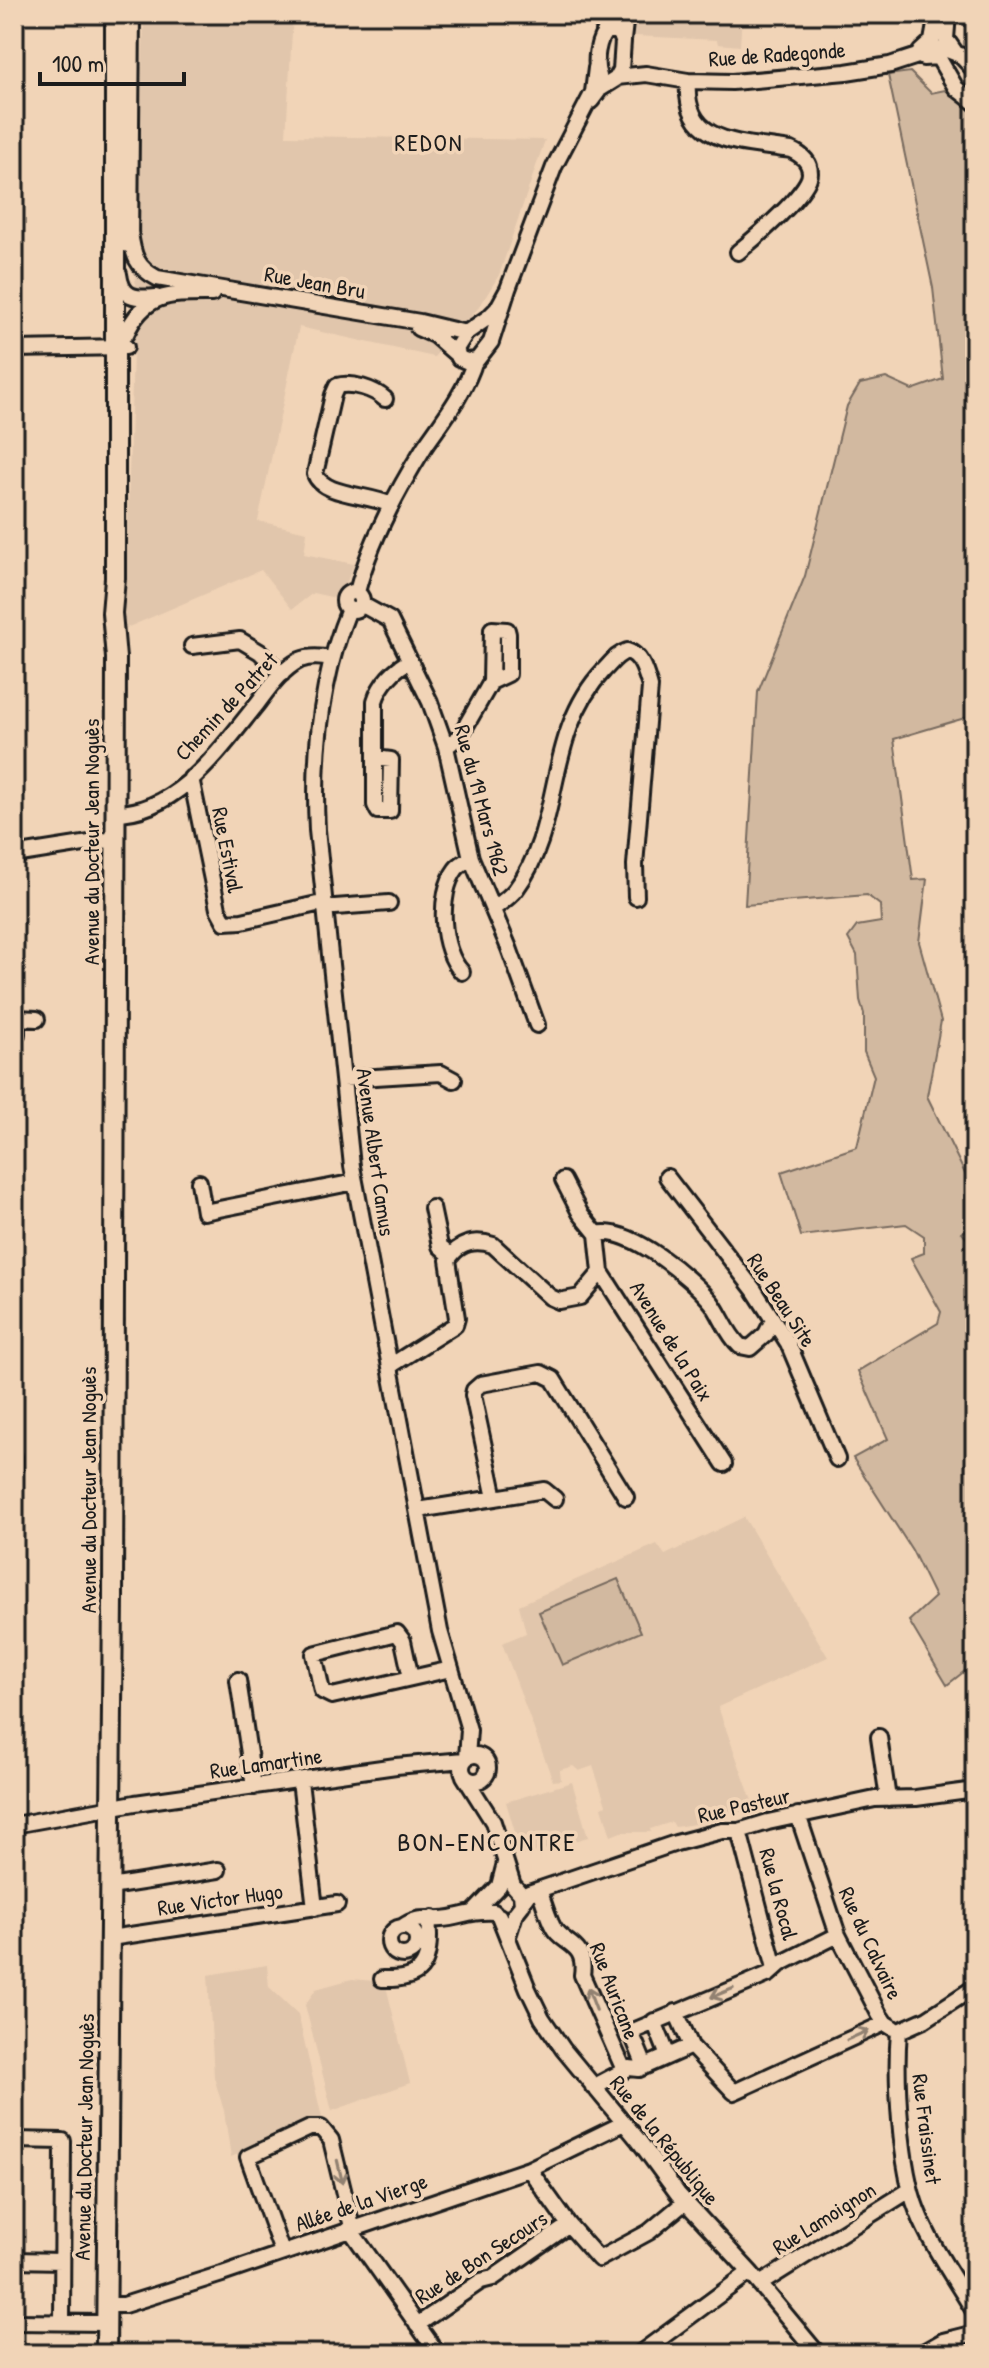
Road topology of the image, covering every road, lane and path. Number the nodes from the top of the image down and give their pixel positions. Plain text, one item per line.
1 (115, 14) edge
2 (130, 14) edge
3 (590, 14) edge
4 (625, 14) edge
5 (937, 14) edge
6 (948, 14) edge
7 (609, 29) junction
8 (122, 41) junction
9 (622, 48) junction
10 (598, 51) junction
11 (955, 52) junction
12 (910, 59) junction
13 (596, 68) junction
14 (975, 71) edge
15 (646, 74) junction
16 (614, 79) junction
17 (688, 81) junction
18 (975, 103) edge
19 (584, 111) junction
20 (128, 207) junction
21 (115, 234) junction
22 (738, 252) dead end
23 (157, 278) junction
24 (126, 289) junction
25 (508, 289) junction
26 (232, 291) junction
27 (167, 296) junction
28 (115, 316) junction
29 (391, 318) junction
30 (481, 323) junction
31 (466, 333) junction
32 (493, 336) junction
33 (122, 343) junction
34 (14, 349) edge
35 (458, 356) junction
36 (475, 360) junction
37 (385, 399) dead end
38 (455, 400) junction
39 (391, 505) junction
40 (356, 602) junction
41 (192, 646) dead end
42 (331, 659) junction
43 (410, 661) junction
44 (282, 674) junction
45 (491, 682) dead end
46 (446, 747) junction
47 (375, 758) dead end
48 (191, 778) junction
49 (115, 813) junction
50 (115, 839) junction
51 (14, 855) edge
52 (471, 858) junction
53 (636, 897) dead end
54 (389, 903) dead end
55 (326, 905) junction
56 (493, 909) junction
57 (462, 972) dead end
58 (37, 1019) dead end
59 (537, 1025) dead end
60 (14, 1034) edge
61 (343, 1079) junction
62 (454, 1080) dead end
63 (667, 1177) dead end
64 (563, 1180) dead end
65 (199, 1182) dead end
66 (355, 1182) junction
67 (432, 1208) dead end
68 (598, 1235) junction
69 (450, 1255) junction
70 (601, 1272) junction
71 (773, 1320) junction
72 (390, 1366) junction
73 (14, 1456) edge
74 (837, 1459) dead end
75 (724, 1464) dead end
76 (626, 1497) dead end
77 (495, 1498) junction
78 (14, 1499) edge
79 (555, 1499) dead end
80 (418, 1510) junction
81 (451, 1669) junction
82 (411, 1678) junction
83 (238, 1680) dead end
84 (460, 1696) junction
85 (879, 1737) dead end
86 (483, 1757) junction
87 (465, 1766) junction
88 (484, 1778) junction
89 (300, 1781) junction
90 (254, 1787) junction
91 (975, 1790) edge
92 (888, 1799) junction
93 (110, 1807) junction
94 (487, 1813) junction
95 (798, 1815) junction
96 (14, 1825) edge
97 (739, 1831) junction
98 (218, 1870) dead end
99 (110, 1887) junction
100 (516, 1895) junction
101 (337, 1904) dead end
102 (315, 1908) junction
103 (475, 1911) junction
104 (497, 1914) junction
105 (433, 1922) junction
106 (402, 1927) junction
107 (838, 1935) junction
108 (508, 1936) junction
109 (110, 1938) junction
110 (417, 1942) junction
111 (772, 1971) junction
112 (382, 1979) dead end
113 (975, 1987) edge
114 (676, 2012) junction
115 (654, 2021) junction
116 (885, 2023) junction
117 (899, 2031) junction
118 (691, 2046) junction
119 (668, 2056) junction
120 (645, 2066) junction
121 (624, 2070) junction
122 (593, 2087) junction
123 (624, 2123) junction
124 (14, 2140) edge
125 (529, 2169) junction
126 (910, 2190) junction
127 (688, 2205) junction
128 (569, 2225) junction
129 (352, 2228) junction
130 (282, 2252) junction
131 (14, 2260) edge
132 (62, 2261) junction
133 (750, 2272) junction
134 (760, 2284) junction
135 (975, 2313) edge
136 (106, 2314) junction
137 (14, 2322) edge
138 (62, 2322) junction
139 (417, 2325) junction
140 (975, 2335) edge
141 (925, 2351) edge
142 (106, 2354) edge
143 (438, 2354) edge
144 (639, 2354) edge
145 (818, 2354) edge

1 - 8 main road
2 - 8 main road
3 - 7 street, Rue de Radegonde
3 - 10 street
4 - 7 street
4 - 9 street
5 - 12 street
6 - 11 street
7 - 9 street, Rue de Radegonde
7 - 10 street
8 - 20 main road, Avenue du Docteur Jean Noguès
8 - 21 main road, Avenue du Docteur Jean Noguès
9 - 15 street, Rue de Radegonde
9 - 16 street
10 - 13 street
11 - 12 street, Rue de Radegonde
11 - 14 street
12 - 17 street, Rue de Radegonde
12 - 18 street
13 - 16 street
13 - 19 street
15 - 16 street, Rue de Radegonde
15 - 17 street, Rue de Radegonde
16 - 19 street
17 - 22 street
19 - 25 street
20 - 23 street
20 - 24 main road, Avenue du Docteur Jean Noguès
21 - 24 street
21 - 28 main road, Avenue du Docteur Jean Noguès
23 - 24 street, Rue Jean Bru
23 - 26 street, Rue Jean Bru
24 - 27 street, Rue Jean Bru
24 - 28 street
24 - 33 main road, Avenue du Docteur Jean Noguès
25 - 30 street
25 - 32 street, Avenue Albert Camus
26 - 27 street, Rue Jean Bru
26 - 29 street, Rue Jean Bru
27 - 33 street
28 - 33 main road, Avenue du Docteur Jean Noguès
29 - 31 street, Rue Jean Bru
29 - 35 street, Rue Jean Bru
30 - 31 street
30 - 32 street
31 - 35 street, Avenue Albert Camus
32 - 36 street, Avenue Albert Camus
33 - 34 street
33 - 49 main road, Avenue du Docteur Jean Noguès
35 - 36 street
35 - 38 street, Avenue Albert Camus
36 - 38 street, Avenue Albert Camus
37 - 39 street
38 - 39 street, Avenue Albert Camus
39 - 40 street, Avenue Albert Camus
40 - 42 street, Avenue Albert Camus
40 - 43 street, Rue du 19 Mars 1962
41 - 44 street
42 - 44 street, Chemin de Patret
42 - 55 street, Avenue Albert Camus
43 - 46 street, Rue du 19 Mars 1962
43 - 47 street
44 - 48 street, Chemin de Patret
45 - 46 street
46 - 52 street, Rue du 19 Mars 1962
48 - 49 street, Chemin de Patret
48 - 55 street, Rue Estival
49 - 50 main road, Avenue du Docteur Jean Noguès
50 - 51 street
50 - 93 main road, Avenue du Docteur Jean Noguès
52 - 56 street, Rue du 19 Mars 1962
52 - 57 street
53 - 56 street
54 - 55 street
55 - 61 street, Avenue Albert Camus
56 - 59 street, Rue du 19 Mars 1962
58 - 60 street
61 - 62 street
61 - 66 street, Avenue Albert Camus
63 - 71 street, Rue Beau Site
64 - 68 street
65 - 66 street
66 - 72 street, Avenue Albert Camus
67 - 69 street
68 - 70 street, Avenue de la Paix
68 - 71 street
69 - 70 street
69 - 72 street
70 - 75 street, Avenue de la Paix
71 - 74 street, Rue Beau Site
72 - 80 street, Avenue Albert Camus
73 - 78 street
76 - 77 street
77 - 79 street
77 - 80 street
80 - 81 street, Avenue Albert Camus
81 - 82 street
81 - 84 street, Avenue Albert Camus
82 - 82 street
83 - 90 street
84 - 86 street, Avenue Albert Camus
84 - 87 street, Avenue Albert Camus
85 - 92 street
86 - 87 street
86 - 88 street
87 - 88 street
87 - 89 street, Rue Lamartine
87 - 94 street
88 - 94 street
89 - 90 street, Rue Lamartine
89 - 102 street
90 - 93 street, Rue Lamartine
91 - 92 street, Rue Pasteur
92 - 95 street, Rue Pasteur
93 - 96 street, Rue Lamartine
93 - 99 main road, Avenue du Docteur Jean Noguès
94 - 100 street
95 - 97 street, Rue Pasteur
95 - 107 street, Rue du Calvaire
97 - 100 street, Rue Pasteur
97 - 111 street, Rue la Rocal
98 - 99 street
99 - 109 main road, Avenue du Docteur Jean Noguès
100 - 103 street
100 - 104 street
100 - 104 street, Rue de la République
100 - 108 street
121 -> 100 street, Rue Auricane
101 - 102 street, Rue Victor Hugo
102 - 109 street, Rue Victor Hugo
103 - 104 street
103 - 105 street
104 - 108 street, Rue de la République
105 - 106 street
105 - 110 street
105 - 112 street
106 - 110 street
106 - 110 street
107 - 111 street
107 - 116 street, Rue du Calvaire
108 - 122 street, Rue de la République
109 - 136 main road, Avenue du Docteur Jean Noguès
111 -> 114 street
113 - 117 street
114 - 115 street
114 - 118 street
115 - 119 street
115 - 120 street
116 - 117 street
118 -> 116 street, Rue du Calvaire
117 - 126 street, Rue Fraissinet
118 - 119 street
119 - 120 street
120 - 121 street
121 - 122 street
122 - 123 street, Rue de la République
123 - 125 street, Allée de la Vierge
123 - 127 street, Rue de la République
124 - 132 street
125 - 128 street
125 - 129 street, Allée de la Vierge
126 - 134 street, Rue Lamoignon
126 - 135 street, Rue Fraissinet
127 - 128 street
127 - 133 street, Rue de la République
128 - 139 street, Rue de Bon Secours
129 - 130 street, Allée de la Vierge
130 -> 129 street
129 - 139 street
130 - 136 street, Allée de la Vierge
131 - 132 street
132 - 138 street
133 - 134 street, Rue de la République
133 - 144 street
134 - 145 street, Rue de la République
136 - 138 street, Allée de la Vierge
136 - 142 main road, Avenue du Docteur Jean Noguès
137 - 138 street, Allée de la Vierge
139 - 143 street
140 - 141 street

